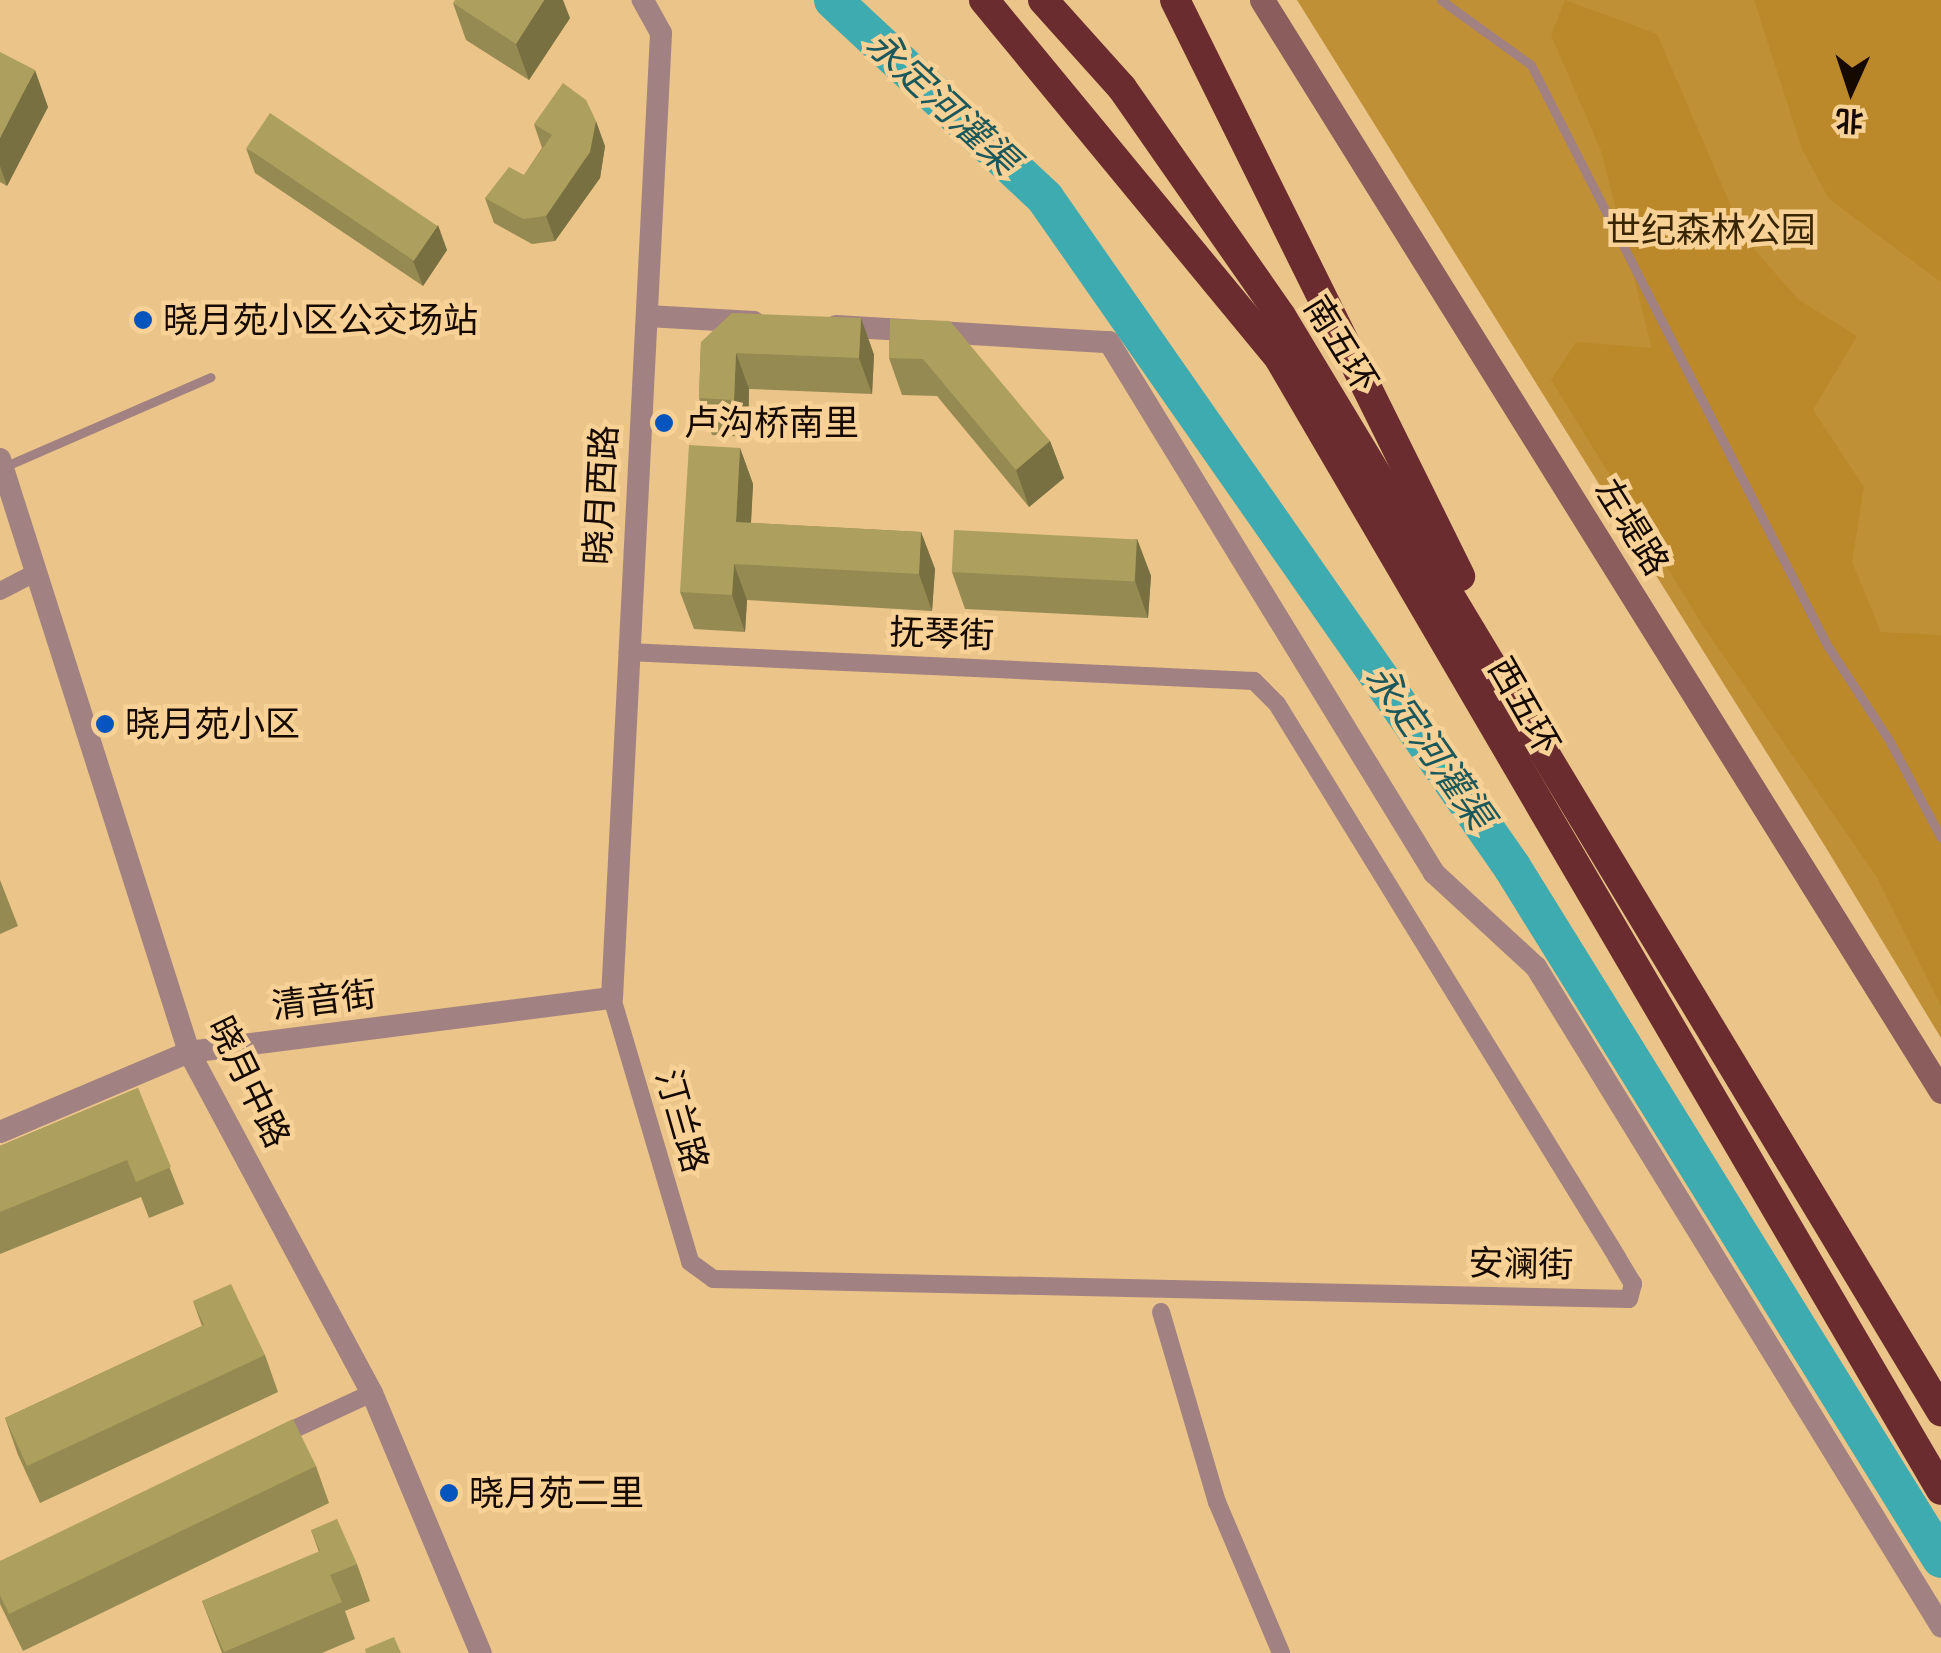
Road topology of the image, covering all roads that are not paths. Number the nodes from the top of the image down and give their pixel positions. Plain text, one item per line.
1 (643, 0) edge
2 (984, 0) edge
3 (1044, 0) edge
4 (1174, 0) edge
5 (1262, 0) edge
6 (1441, 0) edge
7 (647, 316) junction
8 (210, 376) dead end
9 (2, 463) edge
10 (37, 572) junction
11 (0, 590) edge
12 (628, 652) junction
13 (1254, 681) joint
14 (1546, 749) junction
15 (1941, 838) edge
16 (612, 998) junction
17 (189, 1052) junction
18 (1941, 1091) edge
19 (0, 1132) edge
20 (690, 1262) joint
21 (1161, 1312) dead end
22 (372, 1393) junction
23 (1941, 1411) edge
24 (266, 1442) edge
25 (1941, 1490) edge
26 (1941, 1626) edge
27 (481, 1653) edge
28 (1282, 1653) edge

1 - 7 street, 晓月西路
2 - 25 highway, 西五环
3 - 14 highway, 南五环
4 - 14 highway
5 - 18 main road, 左堤路
6 - 15 lane
7 - 12 street, 晓月西路
7 - 26 street
8 - 9 lane
9 - 10 street, 晓月中路
10 - 11 street
10 - 17 street, 晓月中路
12 - 13 street, 抚琴街
12 - 16 street, 晓月西路
13 - 20 street, 安澜街
14 - 23 highway, 西五环
16 - 17 street, 清音街
16 - 20 street, 汀兰路
17 - 19 street, 清音街
17 - 22 street, 晓月中路
21 - 28 street
22 - 24 street
22 - 27 street, 晓月中路

